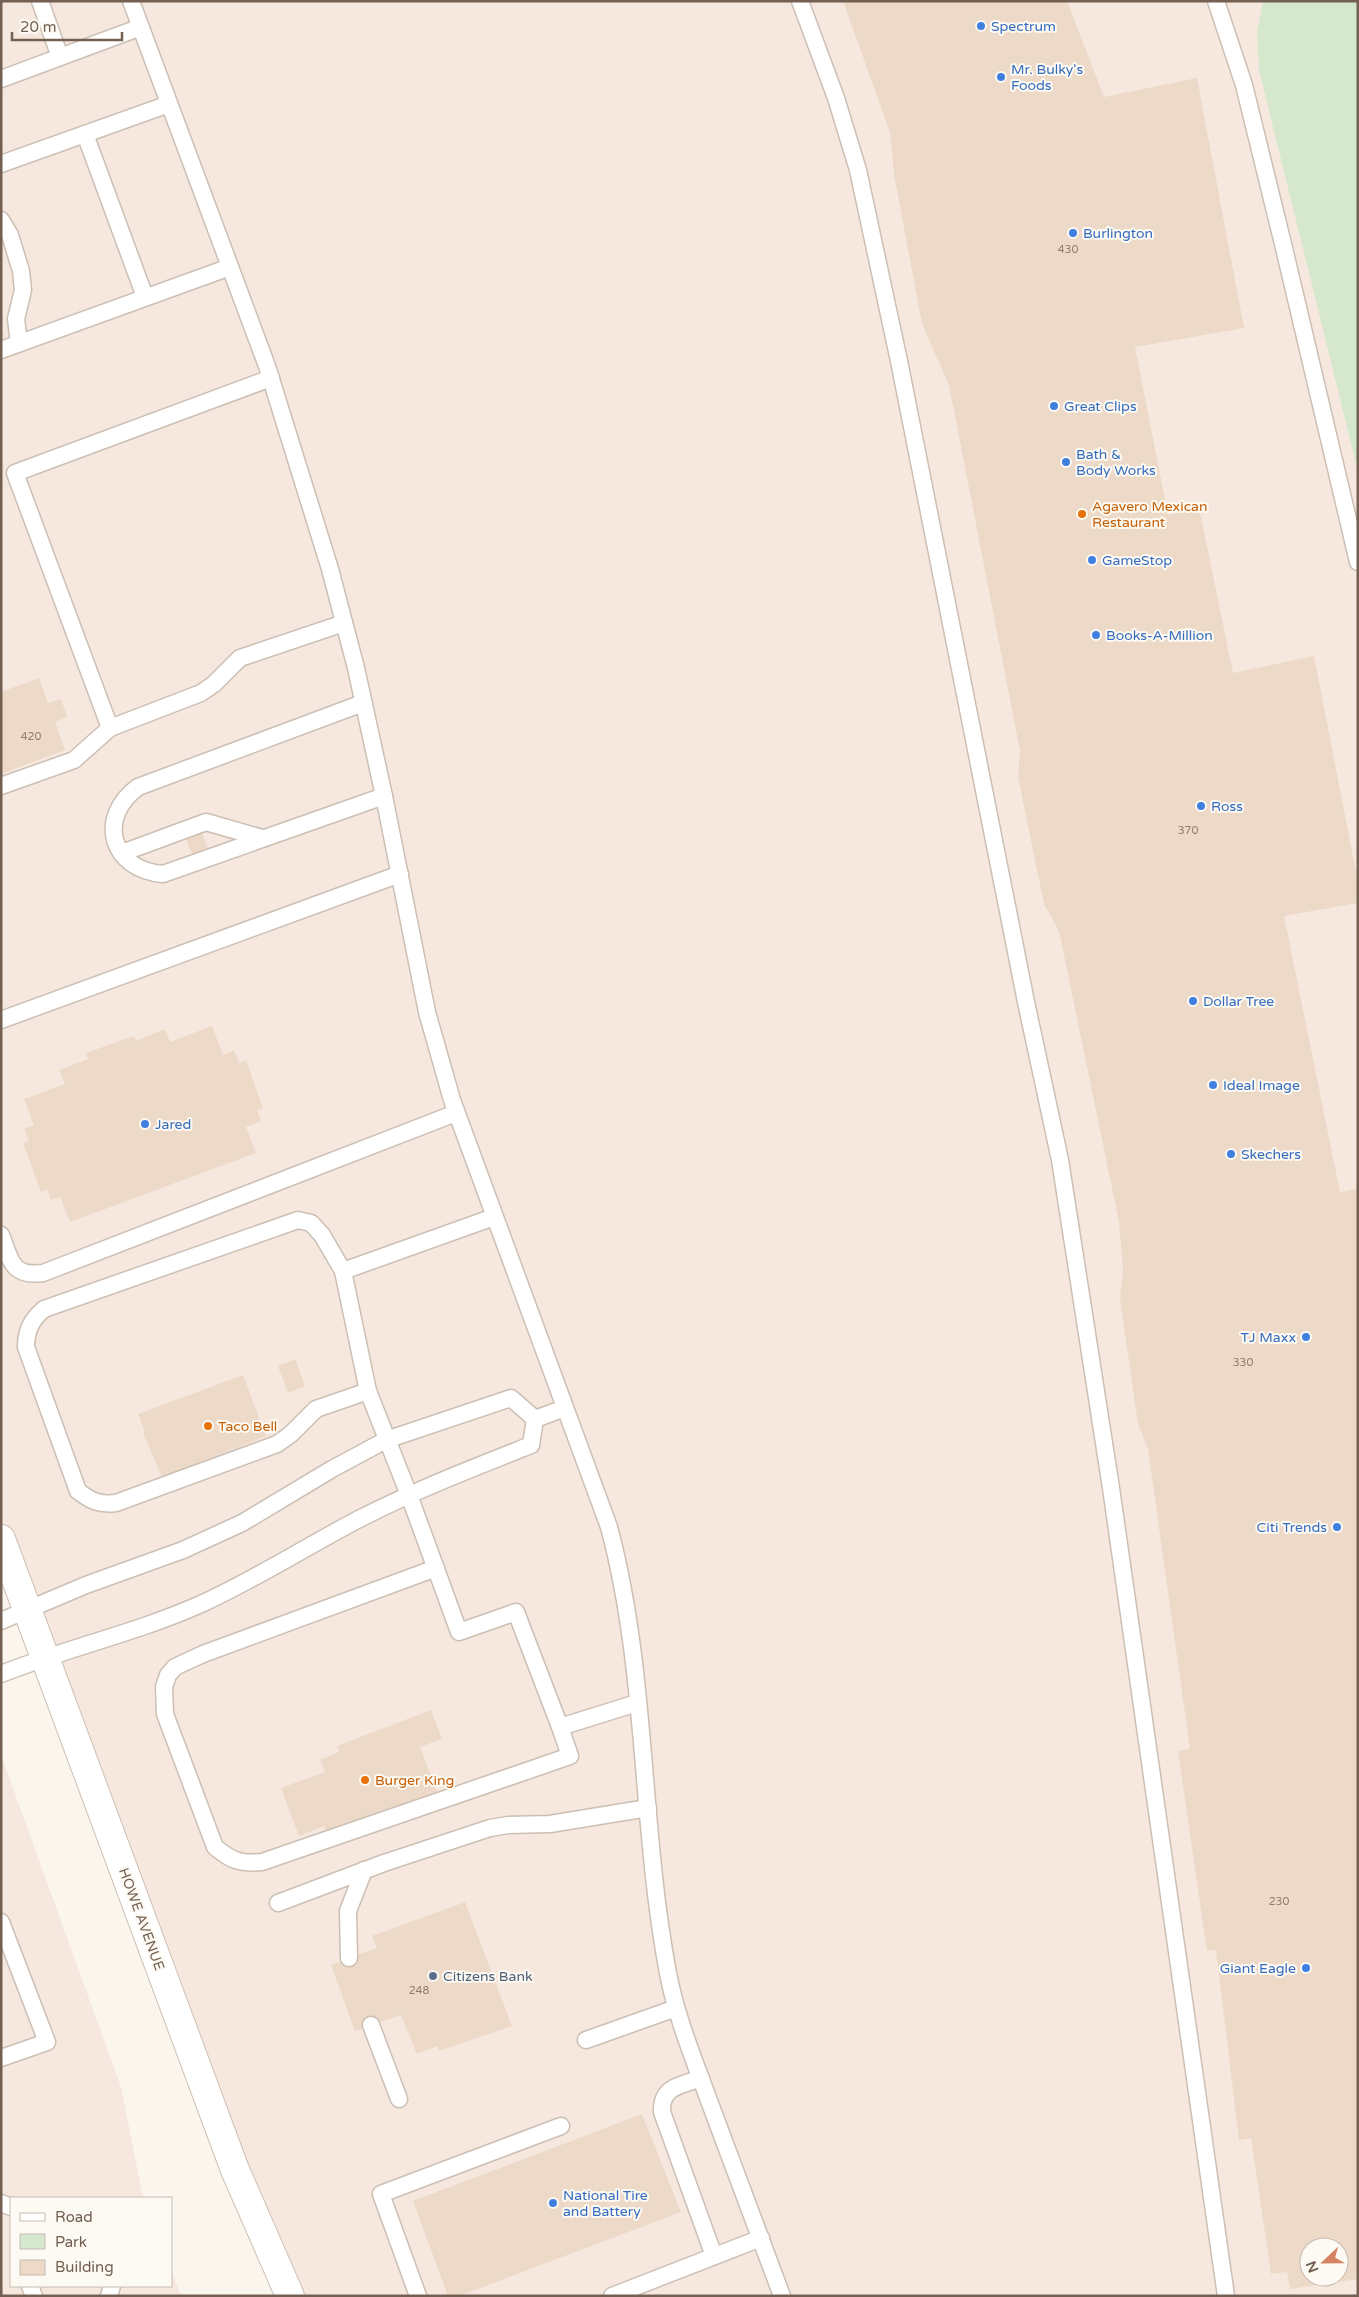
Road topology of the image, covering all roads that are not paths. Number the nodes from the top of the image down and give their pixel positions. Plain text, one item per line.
1 (40, 1) edge
2 (131, 1) edge
3 (800, 1) edge
4 (1216, 1) edge
5 (141, 27) junction
6 (60, 57) junction
7 (1, 79) edge
8 (169, 104) junction
9 (85, 134) junction
10 (1, 164) edge
11 (1, 220) edge
12 (230, 267) junction
13 (145, 297) junction
14 (19, 343) junction
15 (1, 350) edge
16 (271, 378) junction
17 (1358, 562) edge
18 (344, 623) junction
19 (363, 704) junction
20 (110, 728) junction
21 (1, 786) edge
22 (384, 796) junction
23 (262, 838) junction
24 (122, 853) junction
25 (400, 874) junction
26 (1, 1020) edge
27 (456, 1113) junction
28 (494, 1217) junction
29 (1, 1235) edge
30 (343, 1271) junction
31 (368, 1391) junction
32 (565, 1408) junction
33 (534, 1419) junction
34 (386, 1440) junction
35 (410, 1495) junction
36 (1, 1539) edge
37 (436, 1568) junction
38 (28, 1610) junction
39 (1, 1621) edge
40 (45, 1657) junction
41 (1, 1674) edge
42 (637, 1703) junction
43 (560, 1727) junction
44 (648, 1808) junction
45 (364, 1870) junction
46 (278, 1903) dead end
47 (1, 1922) edge
48 (350, 1958) dead end
49 (676, 2008) junction
50 (372, 2025) dead end
51 (586, 2040) dead end
52 (1, 2058) edge
53 (701, 2078) junction
54 (399, 2099) dead end
55 (561, 2126) dead end
56 (761, 2238) junction
57 (714, 2256) junction
58 (290, 2296) edge
59 (418, 2296) edge
60 (612, 2296) edge
61 (782, 2296) edge
62 (1226, 2296) edge

1 - 6 lane
2 - 5 lane
3 - 62 lane
4 - 17 lane
5 - 6 lane
5 - 8 lane
6 - 7 lane
8 - 9 lane
8 - 12 lane
9 - 10 lane
9 - 13 lane
11 - 14 lane
12 - 13 lane
12 - 16 lane
13 - 14 lane
14 - 15 lane
16 - 18 lane
16 - 20 lane
18 - 19 lane
18 - 20 lane
19 - 22 lane
19 - 24 lane
20 - 21 lane
22 - 23 lane
22 - 25 lane
23 - 24 lane
23 - 24 lane
25 - 26 lane
25 - 27 lane
27 - 28 lane
27 - 29 lane
28 - 30 lane
28 - 32 lane
30 - 31 lane
30 - 31 lane
31 - 34 lane
32 - 33 lane
32 - 42 lane
33 - 34 lane
33 - 35 lane
34 - 35 lane
34 - 38 lane
35 - 37 lane
35 - 40 lane
36 - 38 street, HOWE AVENUE
37 - 43 lane
37 - 43 lane
38 - 39 lane
38 - 40 street, HOWE AVENUE
40 - 41 lane
40 - 58 street, HOWE AVENUE
42 - 43 lane
42 - 44 lane
44 - 45 lane
44 - 49 lane
45 - 46 lane
45 - 48 lane
47 - 52 lane
49 - 51 lane
49 - 53 lane
50 - 54 lane
53 - 56 lane
53 - 57 lane
55 - 59 lane
56 - 57 lane
56 - 61 lane
57 - 60 lane

